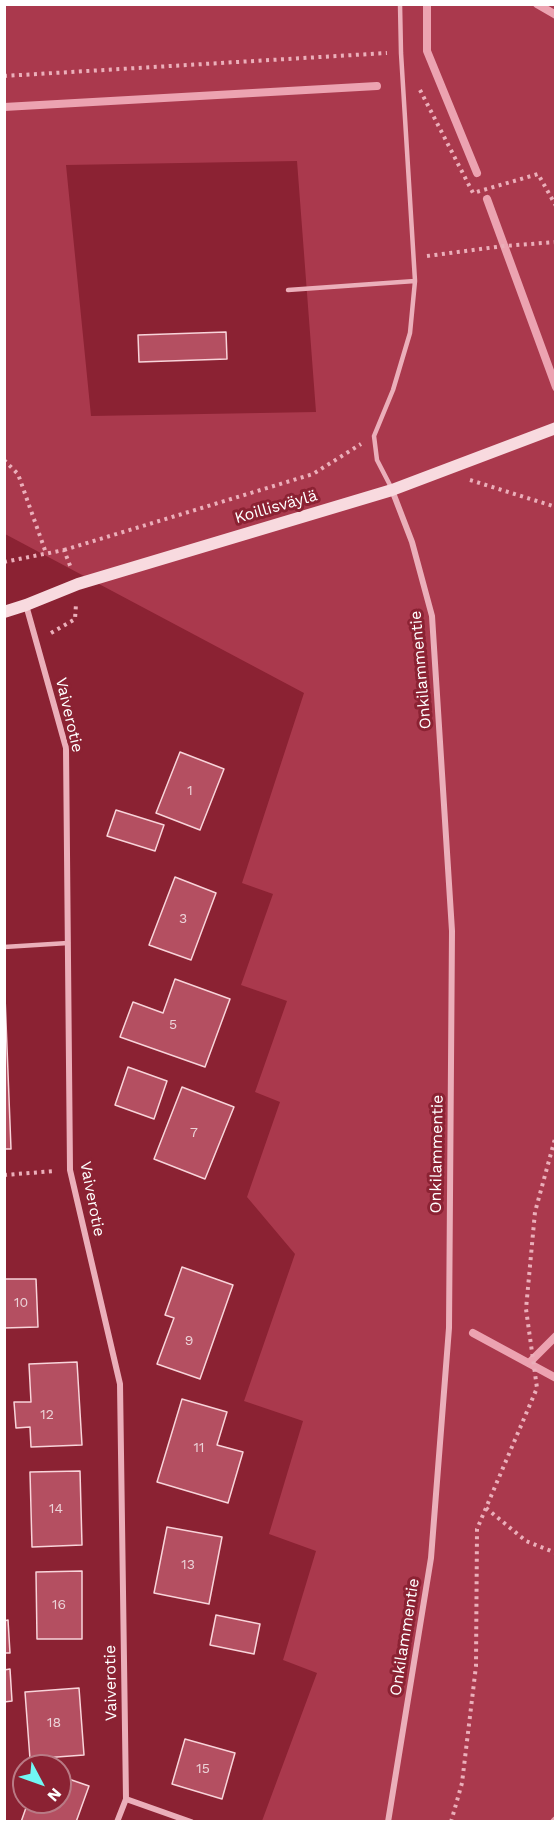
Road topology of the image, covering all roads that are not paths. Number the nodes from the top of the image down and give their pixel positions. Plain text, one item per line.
1 (400, 4) edge
2 (415, 281) junction
3 (288, 290) dead end
4 (555, 428) edge
5 (392, 490) junction
6 (26, 605) junction
7 (4, 612) edge
8 (68, 944) junction
9 (4, 947) edge
10 (126, 1800) junction
11 (117, 1821) edge
12 (190, 1821) edge
13 (388, 1821) edge

1 - 2 lane
2 - 3 lane
2 - 5 lane
4 - 5 street, Koillisväylä
5 - 6 street, Koillisväylä
5 - 13 street, Onkilammentie
6 - 7 street, Koillisväylä
6 - 8 street, Vaiverotie
8 - 9 lane
8 - 10 street, Vaiverotie
10 - 11 street, Vaiverotie
10 - 12 street

